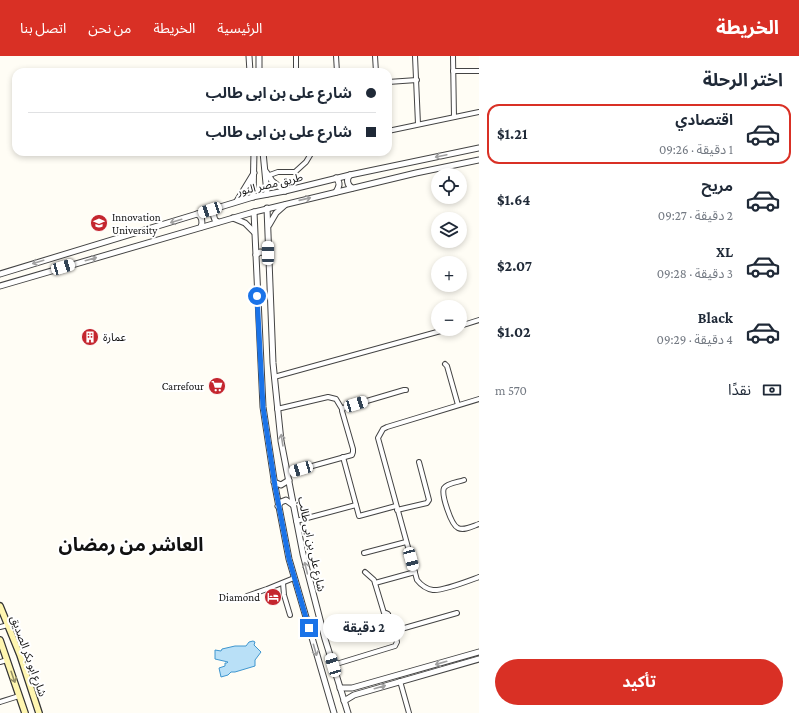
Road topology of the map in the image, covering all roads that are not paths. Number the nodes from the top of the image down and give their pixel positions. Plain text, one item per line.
1 (249, 56) edge
2 (259, 56) edge
3 (296, 56) edge
4 (336, 56) edge
5 (375, 56) edge
6 (416, 56) edge
7 (453, 56) edge
8 (250, 68) edge
9 (260, 68) edge
10 (296, 68) edge
11 (336, 68) edge
12 (376, 68) edge
13 (453, 71) junction
14 (479, 71) edge
15 (417, 80) junction
16 (392, 82) edge
17 (479, 112) edge
18 (454, 117) junction
19 (418, 124) junction
20 (392, 130) edge
21 (479, 148) edge
22 (254, 156) edge
23 (263, 156) edge
24 (310, 156) edge
25 (479, 160) edge
26 (254, 172) junction
27 (266, 173) junction
28 (350, 175) junction
29 (336, 178) junction
30 (352, 188) junction
31 (285, 191) junction
32 (336, 192) junction
33 (267, 194) junction
34 (253, 197) junction
35 (237, 201) junction
36 (288, 203) junction
37 (216, 208) junction
38 (267, 208) junction
39 (254, 212) junction
40 (198, 214) junction
41 (232, 218) junction
42 (218, 222) junction
43 (201, 227) junction
44 (268, 228) junction
45 (254, 233) junction
46 (268, 253) junction
47 (256, 255) junction
48 (0, 274) edge
49 (0, 286) edge
50 (479, 320) edge
51 (467, 324) edge
52 (431, 334) edge
53 (445, 364) dead end
54 (274, 377) junction
55 (406, 390) dead end
56 (479, 399) edge
57 (458, 405) junction
58 (277, 409) junction
59 (342, 409) junction
60 (343, 457) junction
61 (419, 462) dead end
62 (287, 472) junction
63 (289, 480) junction
64 (464, 480) dead end
65 (274, 482) junction
66 (293, 504) junction
67 (356, 505) junction
68 (278, 506) junction
69 (397, 508) junction
70 (296, 521) junction
71 (479, 524) edge
72 (406, 542) junction
73 (364, 553) dead end
74 (365, 572) dead end
75 (414, 572) junction
76 (479, 577) edge
77 (294, 578) junction
78 (282, 583) junction
79 (376, 584) junction
80 (247, 596) dead end
81 (0, 606) edge
82 (457, 613) dead end
83 (290, 615) dead end
84 (8, 625) junction
85 (0, 627) edge
86 (394, 631) junction
87 (0, 640) edge
88 (479, 652) edge
89 (479, 659) edge
90 (7, 660) junction
91 (0, 662) edge
92 (333, 665) junction
93 (400, 682) junction
94 (340, 688) junction
95 (19, 696) junction
96 (344, 701) junction
97 (0, 702) edge
98 (25, 713) edge
99 (39, 713) edge
100 (334, 713) edge
101 (348, 713) edge
102 (409, 713) edge

1 - 8 street
2 - 9 street
3 - 10 street
4 - 11 street
5 - 12 street
6 - 15 street
7 - 13 street
13 - 14 street
13 - 18 street
15 - 16 street
15 - 19 street
17 - 18 street
18 - 19 street
19 - 20 street
21 -> 28 street, طريق مصر النور
22 - 26 street
23 - 27 street
24 - 27 street
25 - 30 street, طريق مصر النور
26 - 34 street
26 - 35 street
27 - 31 street
27 - 33 street
28 - 29 street, طريق مصر النور
28 - 30 street
29 - 31 street, طريق مصر النور
29 - 32 street
30 - 32 street, طريق مصر النور
31 - 33 street, طريق مصر النور
36 -> 32 street, طريق مصر النور
33 - 34 street, طريق مصر النور
34 - 35 street, طريق مصر النور
35 - 37 street, طريق مصر النور
36 - 38 street, طريق مصر النور
36 - 44 street
37 - 40 street, طريق مصر النور
37 - 42 street
38 - 39 street, طريق مصر النور
38 - 44 street, شارع على بن ابى طالب
39 - 41 street, طريق مصر النور
39 - 45 street, شارع على بن ابى طالب
40 - 43 street
40 -> 48 street, طريق مصر النور
41 - 42 street, طريق مصر النور
41 - 45 street
42 - 43 street, طريق مصر النور
49 -> 43 street, طريق مصر النور
44 - 46 street, شارع على بن ابى طالب
45 - 47 street, شارع على بن ابى طالب
46 - 47 street
46 - 54 street, شارع على بن ابى طالب
47 - 65 street, شارع على بن ابى طالب
50 - 51 street
52 - 54 street
53 - 57 street
54 - 58 street, شارع على بن ابى طالب
55 - 59 street
56 - 57 street
57 - 69 street
58 - 59 street
62 -> 58 street, شارع على بن ابى طالب
59 - 60 street
60 - 62 street
60 - 67 street
61 - 69 street
62 - 63 street, شارع على بن ابى طالب
63 - 65 street
63 - 66 street, شارع على بن ابى طالب
64 - 71 street
65 - 68 street, شارع على بن ابى طالب
66 - 68 street
66 - 70 street, شارع على بن ابى طالب
67 - 69 street
67 - 70 street
68 - 77 street, شارع على بن ابى طالب
69 - 72 street
92 -> 70 street, شارع على بن ابى طالب
72 - 73 street
72 - 75 street
74 - 79 street
75 - 76 street
75 - 79 street
77 - 78 street
77 -> 100 street, شارع على بن ابى طالب
78 - 80 street
78 - 83 street
79 - 86 street
81 - 84 main road, شارع ابو بكر الصديق
82 - 86 street
84 - 85 street
84 - 99 main road, شارع ابو بكر الصديق
86 - 92 street
87 - 90 main road, شارع ابو بكر الصديق
88 -> 94 street
89 - 93 street
90 - 91 street
90 -> 95 main road, شارع ابو بكر الصديق
92 - 94 street, شارع على بن ابى طالب
96 -> 93 street
93 - 102 street
94 - 96 street, شارع على بن ابى طالب
95 - 97 street
95 - 98 main road, شارع ابو بكر الصديق
96 - 101 street, شارع على بن ابى طالب

